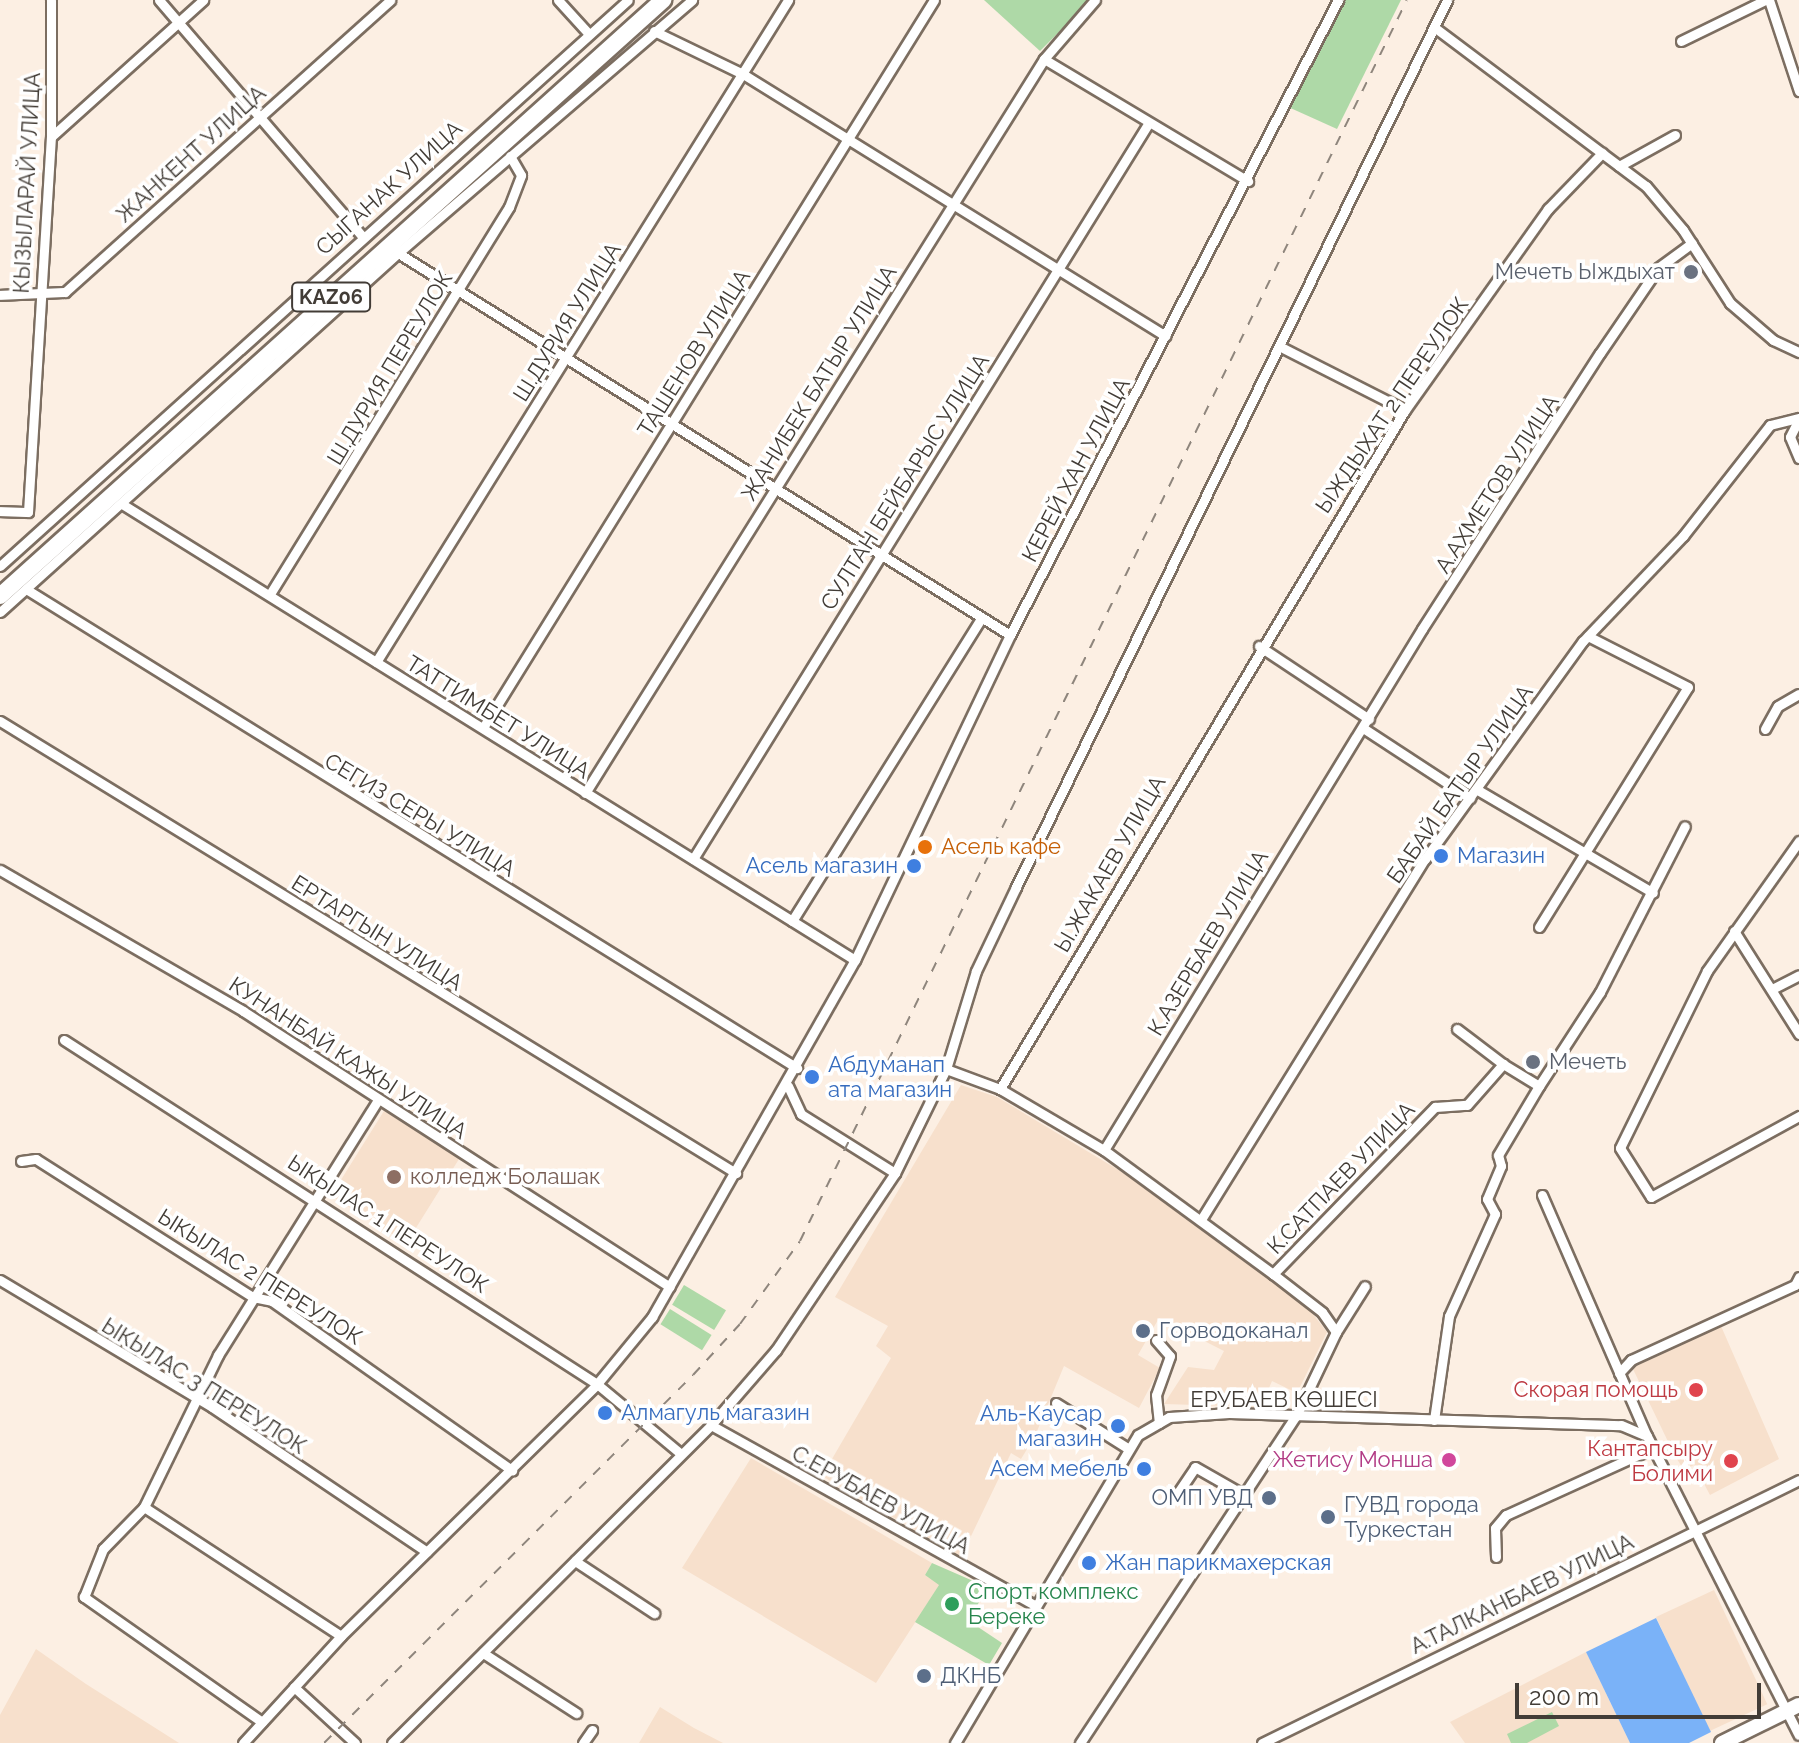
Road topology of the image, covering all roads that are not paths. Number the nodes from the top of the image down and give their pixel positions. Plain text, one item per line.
1 (51, 0) edge
2 (159, 0) edge
3 (203, 0) edge
4 (390, 0) edge
5 (558, 0) edge
6 (628, 0) edge
7 (649, 0) edge
8 (663, 0) edge
9 (692, 0) edge
10 (788, 0) edge
11 (934, 0) edge
12 (1095, 0) edge
13 (1338, 0) edge
14 (1447, 0) edge
15 (1767, 0) edge
16 (178, 23) junction
17 (1434, 27) junction
18 (654, 31) junction
19 (588, 33) junction
20 (1681, 41) dead end
21 (1044, 59) junction
22 (743, 74) junction
23 (1799, 91) edge
24 (260, 116) junction
25 (1148, 124) junction
26 (1675, 135) dead end
27 (51, 137) junction
28 (850, 141) junction
29 (1602, 153) junction
30 (510, 156) junction
31 (1619, 166) junction
32 (1248, 181) junction
33 (952, 205) junction
34 (362, 236) junction
35 (1692, 243) junction
36 (398, 253) junction
37 (1057, 271) junction
38 (458, 287) junction
39 (0, 295) edge
40 (40, 297) junction
41 (1165, 336) junction
42 (1281, 347) junction
43 (1799, 352) edge
44 (568, 354) junction
45 (1405, 410) junction
46 (1799, 418) edge
47 (673, 421) junction
48 (1799, 458) edge
49 (776, 485) junction
50 (122, 504) junction
51 (0, 511) edge
52 (882, 553) junction
53 (0, 566) edge
54 (0, 581) edge
55 (26, 589) junction
56 (270, 594) junction
57 (0, 596) edge
58 (1283, 610) joint
59 (0, 612) edge
60 (982, 617) junction
61 (1010, 635) junction
62 (1588, 636) junction
63 (1259, 646) junction
64 (376, 662) junction
65 (1799, 694) edge
66 (1369, 719) junction
67 (0, 721) edge
68 (484, 726) junction
69 (1363, 728) junction
70 (1765, 729) dead end
71 (1346, 757) joint
72 (585, 793) junction
73 (1473, 794) junction
74 (1685, 826) dead end
75 (1799, 841) edge
76 (1586, 852) junction
77 (693, 859) junction
78 (0, 870) edge
79 (1653, 893) junction
80 (792, 921) junction
81 (1539, 927) dead end
82 (1734, 931) junction
83 (855, 960) junction
84 (1799, 975) edge
85 (1774, 988) junction
86 (1457, 1029) dead end
87 (1799, 1034) edge
88 (64, 1040) dead end
89 (1503, 1064) junction
90 (797, 1068) junction
91 (946, 1069) junction
92 (788, 1086) junction
93 (1539, 1086) junction
94 (1000, 1089) junction
95 (378, 1100) junction
96 (1799, 1116) edge
97 (1104, 1150) junction
98 (21, 1161) dead end
99 (736, 1173) junction
100 (895, 1173) junction
101 (1542, 1195) dead end
102 (316, 1198) junction
103 (1202, 1218) junction
104 (1273, 1274) junction
105 (1799, 1277) edge
106 (0, 1280) edge
107 (1365, 1286) dead end
108 (670, 1287) junction
109 (253, 1297) junction
110 (1336, 1332) junction
111 (1156, 1340) dead end
112 (1619, 1373) junction
113 (597, 1384) junction
114 (196, 1399) junction
115 (1056, 1403) dead end
116 (1296, 1416) junction
117 (1434, 1420) junction
118 (1159, 1423) junction
119 (711, 1425) junction
120 (1647, 1436) junction
121 (1653, 1448) junction
122 (1129, 1449) junction
123 (681, 1454) junction
124 (512, 1470) junction
125 (1799, 1480) edge
126 (1244, 1495) junction
127 (1175, 1497) dead end
128 (144, 1507) junction
129 (1694, 1529) junction
130 (427, 1552) junction
131 (1496, 1557) dead end
132 (575, 1561) junction
133 (1034, 1605) junction
134 (654, 1613) dead end
135 (341, 1636) junction
136 (483, 1653) junction
137 (294, 1687) junction
138 (1793, 1708) edge
139 (576, 1713) dead end
140 (262, 1722) junction
141 (592, 1730) dead end
142 (1799, 1735) edge
143 (1264, 1742) edge
144 (243, 1743) edge
145 (355, 1743) edge
146 (392, 1743) edge
147 (583, 1743) edge
148 (955, 1743) edge
149 (1080, 1743) edge
150 (1722, 1743) edge

1 - 27 street, КЫЗЫЛАРАЙ УЛИЦА
2 - 16 street
3 - 16 street
4 - 24 street, ЖАНКЕНТ УЛИЦА
5 - 19 street
6 - 19 street, СЫГАНАК УЛИЦА
7 - 54 highway, KАZ06
8 - 57 highway, KАZ06
9 - 18 street
10 - 22 street, Ш.ДУРИЯ УЛИЦА
11 - 28 street, ТАШЕНОВ УЛИЦА
12 - 21 street, ЖАНИБЕК БАТЫР УЛИЦА
13 - 32 street, КЕРЕЙ ХАН УЛИЦА
14 - 17 street
15 - 20 street
15 - 23 street
16 - 24 street
16 - 27 street
17 - 29 street
17 - 42 street
18 - 22 street
18 - 30 street
19 - 34 street, СЫГАНАК УЛИЦА
21 - 25 street
21 - 33 street, ЖАНИБЕК БАТЫР УЛИЦА
22 - 28 street
22 - 44 street, Ш.ДУРИЯ УЛИЦА
24 - 34 street
24 - 40 street, ЖАНКЕНТ УЛИЦА
25 - 32 street
25 - 37 street, СУЛТАН БЕЙБАРЫС УЛИЦА
26 - 31 street
27 - 40 street, КЫЗЫЛАРАЙ УЛИЦА
28 - 33 street
28 - 47 street, ТАШЕНОВ УЛИЦА
29 - 31 street
29 - 45 street, ЫЖДЫХАТ 2 ПЕРЕУЛОК
30 - 36 street
30 - 38 street, Ш.ДУРИЯ ПЕРЕУЛОК
31 - 35 street
32 - 41 street, КЕРЕЙ ХАН УЛИЦА
33 - 37 street
33 - 49 street, ЖАНИБЕК БАТЫР УЛИЦА
34 - 53 street, СЫГАНАК УЛИЦА
35 - 43 street
35 - 66 street, А.АХМЕТОВ УЛИЦА
36 - 38 street
36 - 50 street
37 - 41 street
37 - 52 street, СУЛТАН БЕЙБАРЫС УЛИЦА
38 - 44 street
38 - 56 street, Ш.ДУРИЯ ПЕРЕУЛОК
39 - 40 street, ЖАНКЕНТ УЛИЦА
40 - 51 street, КЫЗЫЛАРАЙ УЛИЦА
41 - 61 street, КЕРЕЙ ХАН УЛИЦА
42 - 45 street
42 - 91 street
44 - 47 street
44 - 64 street, Ш.ДУРИЯ УЛИЦА
45 - 58 street, ЫЖДЫХАТ 2 ПЕРЕУЛОК
46 - 48 street, БАБАЙ БАТЫР УЛИЦА
46 - 62 street, БАБАЙ БАТЫР УЛИЦА
47 - 49 street
47 - 68 street, ТАШЕНОВ УЛИЦА
49 - 52 street
49 - 72 street, ЖАНИБЕК БАТЫР УЛИЦА
50 - 55 street
50 - 56 street, ТАТТИМБЕТ УЛИЦА
52 - 60 street
52 - 77 street, СУЛТАН БЕЙБАРЫС УЛИЦА
55 - 59 street
55 - 90 street, СЕГИЗ СЕРЫ УЛИЦА
56 - 64 street, ТАТТИМБЕТ УЛИЦА
58 - 63 street, Ы.ЖАКАЕВ УЛИЦА
60 - 61 street
60 - 80 street
61 - 83 street, КЕРЕЙ ХАН УЛИЦА
62 - 73 street, БАБАЙ БАТЫР УЛИЦА
62 - 76 street
63 - 66 street
63 - 94 street, Ы.ЖАКАЕВ УЛИЦА
64 - 68 street, ТАТТИМБЕТ УЛИЦА
65 - 70 street
66 - 69 street, А.АХМЕТОВ УЛИЦА
67 - 99 street, ЕРТАРГЫН УЛИЦА
68 - 72 street, ТАТТИМБЕТ УЛИЦА
69 - 71 street, А.АХМЕТОВ УЛИЦА
69 - 73 street
71 - 97 street, К.АЗЕРБАЕВ УЛИЦА
72 - 77 street, ТАТТИМБЕТ УЛИЦА
73 - 76 street
73 - 103 street, БАБАЙ БАТЫР УЛИЦА
74 - 79 street
75 - 82 street
76 - 79 street
76 - 81 street
77 - 80 street, ТАТТИМБЕТ УЛИЦА
78 - 95 street, КУНАНБАЙ КАЖЫ УЛИЦА
79 - 93 street
80 - 83 street, ТАТТИМБЕТ УЛИЦА
82 - 85 street
82 - 96 street
83 - 90 street, КЕРЕЙ ХАН УЛИЦА
84 - 85 street
85 - 87 street
86 - 89 street
88 - 102 street, ЫКЫЛАС 1 ПЕРЕУЛОК
89 - 93 street
89 - 104 street, К.САТПАЕВ УЛИЦА
90 - 92 street, КЕРЕЙ ХАН УЛИЦА
91 - 94 street
91 - 100 street
92 - 99 street, КЕРЕЙ ХАН УЛИЦА
92 - 100 street
93 - 117 street
94 - 97 street
95 - 102 street
95 - 108 street, КУНАНБАЙ КАЖЫ УЛИЦА
97 - 103 street
98 - 109 street, ЫКЫЛАС 2 ПЕРЕУЛОК
99 - 108 street, КЕРЕЙ ХАН УЛИЦА
100 - 119 street
101 - 112 street
102 - 109 street
102 - 113 street, ЫКЫЛАС 1 ПЕРЕУЛОК
103 - 104 street
104 - 110 street, К.САТПАЕВ УЛИЦА
105 - 112 street
106 - 114 street, ЫКЫЛАС 3 ПЕРЕУЛОК
107 - 110 street
108 - 113 street, КЕРЕЙ ХАН УЛИЦА
109 - 114 street
109 - 124 street, ЫКЫЛАС 2 ПЕРЕУЛОК
110 - 116 street
111 - 118 street
112 - 120 street
113 - 123 street, ЫКЫЛАС 1 ПЕРЕУЛОК
113 - 124 street, КЕРЕЙ ХАН УЛИЦА
114 - 128 street
114 - 130 street, ЫКЫЛАС 3 ПЕРЕУЛОК
115 - 122 street
116 - 117 street, ЕРУБАЕВ КӨШЕСІ
116 - 118 street, ЕРУБАЕВ КӨШЕСІ
116 - 126 street
117 - 120 street, ЕРУБАЕВ КӨШЕСІ
118 - 122 street, ЕРУБАЕВ КӨШЕСІ
119 - 123 street
119 - 133 street, С.ЕРУБАЕВ УЛИЦА
120 - 121 street
121 - 129 street
121 - 131 street
122 - 133 street, ЕРУБАЕВ КӨШЕСІ
123 - 132 street
124 - 130 street, КЕРЕЙ ХАН УЛИЦА
125 - 129 street, А.ТАЛКАНБАЕВ УЛИЦА
126 - 127 street
126 - 149 street
128 - 135 street
128 - 140 street
129 - 138 street
129 - 143 street, А.ТАЛКАНБАЕВ УЛИЦА
130 - 135 street, КЕРЕЙ ХАН УЛИЦА
132 - 134 street
132 - 136 street
133 - 148 street, ЕРУБАЕВ КӨШЕСІ
135 - 137 street, КЕРЕЙ ХАН УЛИЦА
136 - 139 street
136 - 146 street
137 - 140 street, КЕРЕЙ ХАН УЛИЦА
137 - 145 street
138 - 142 street
138 - 150 main road
140 - 144 street, КЕРЕЙ ХАН УЛИЦА
141 - 147 street

